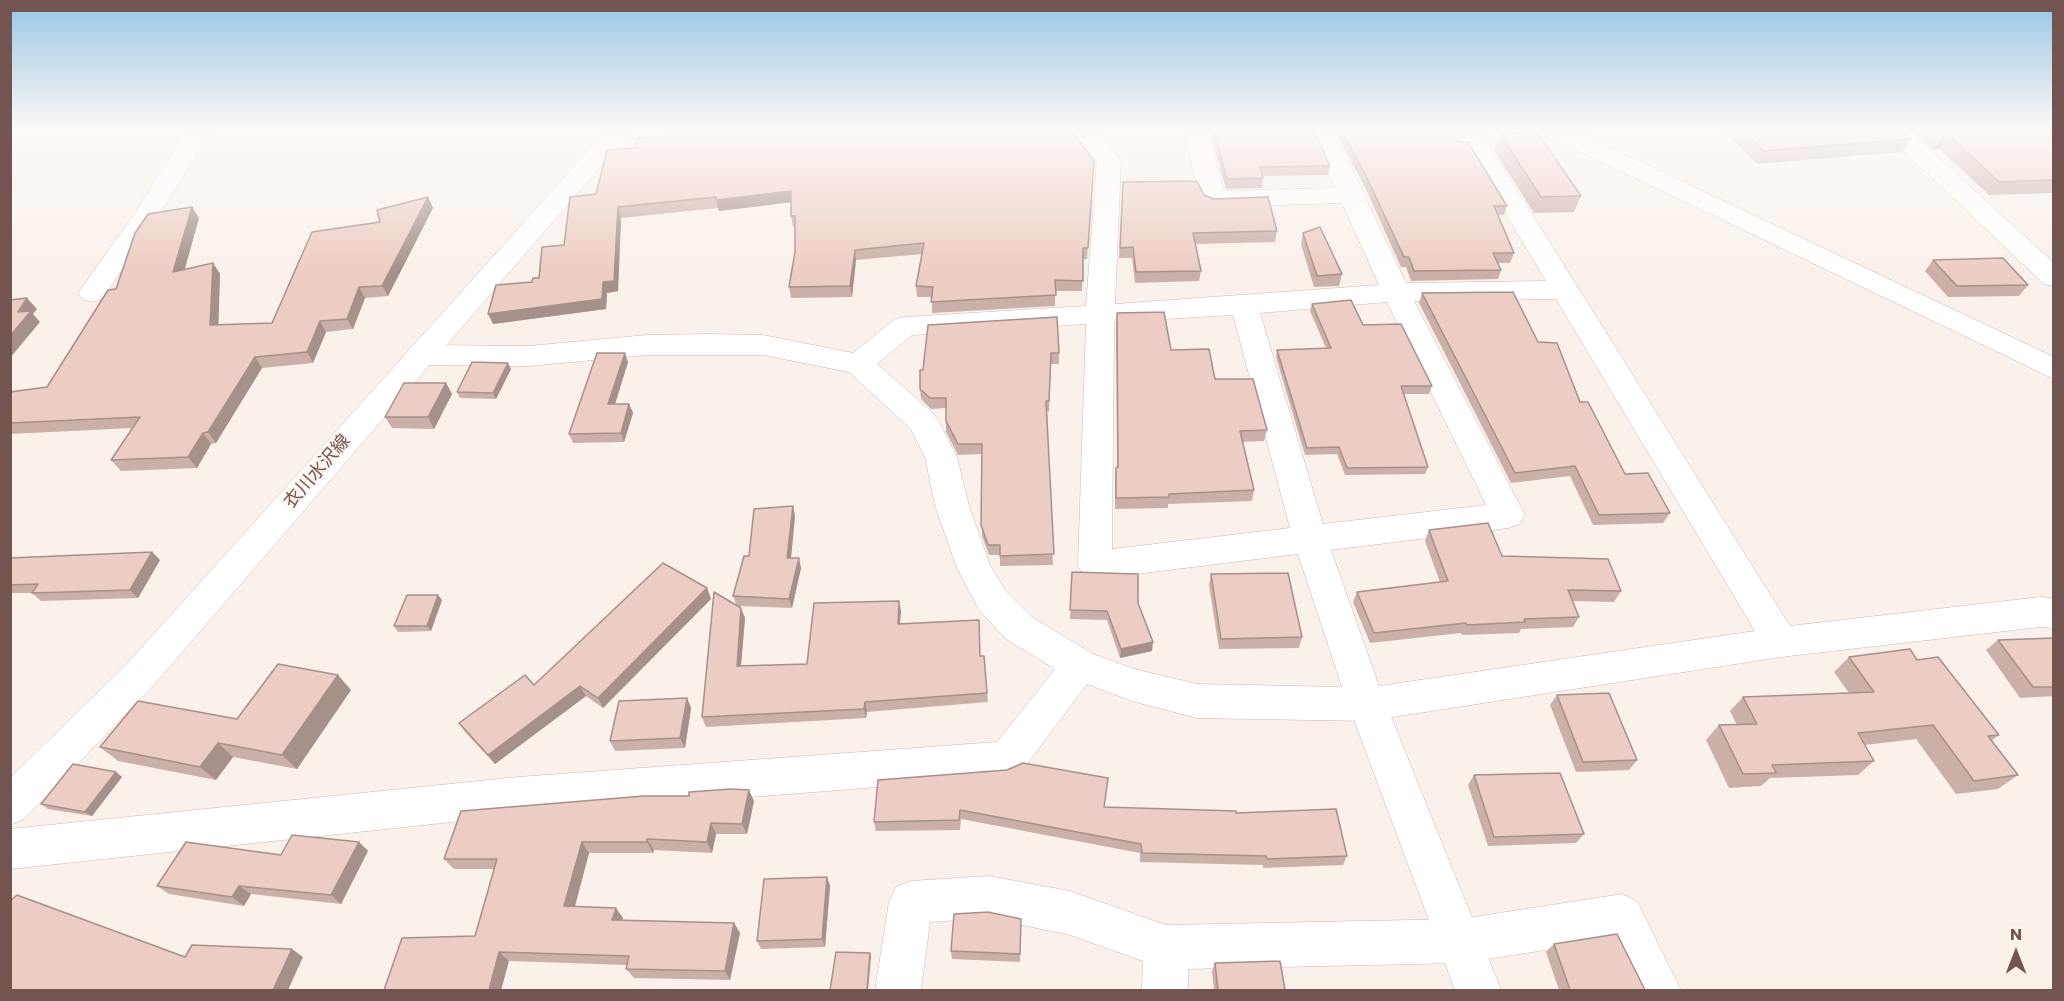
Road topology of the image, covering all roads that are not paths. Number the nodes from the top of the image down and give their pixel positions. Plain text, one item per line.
1 (169, 178) edge
2 (578, 178) edge
3 (1108, 178) edge
4 (1208, 178) edge
5 (1344, 178) edge
6 (1496, 178) edge
7 (1654, 178) edge
8 (1946, 178) edge
9 (1352, 195) junction
10 (2054, 278) edge
11 (1563, 290) junction
12 (1396, 292) junction
13 (92, 293) dead end
14 (1244, 305) junction
15 (1100, 313) junction
16 (420, 355) junction
17 (858, 364) junction
18 (2054, 369) edge
19 (1310, 539) junction
20 (2054, 613) edge
21 (1781, 642) junction
22 (1080, 665) junction
23 (1367, 704) junction
24 (10, 806) edge
25 (10, 849) edge
26 (1461, 941) junction
27 (1166, 947) junction
28 (898, 990) edge
29 (1165, 990) edge
30 (1478, 990) edge
31 (1658, 990) edge

1 - 13 street
2 - 16 street, 衣川水沢線
3 - 15 street
4 - 9 street
5 - 9 street
6 - 11 street
7 - 18 street
8 - 10 street
9 - 12 street
11 - 12 street
11 - 21 street
12 - 14 street
12 - 19 street
14 - 15 street
14 - 19 street
15 - 17 street
15 - 19 street
16 - 17 street
16 - 24 street, 衣川水沢線
17 - 22 street
19 - 23 street
20 - 21 street
21 - 23 street
22 - 23 street
22 - 25 street
23 - 26 street
26 - 27 street
26 - 30 street
26 - 31 street
27 - 28 street
27 - 29 street

